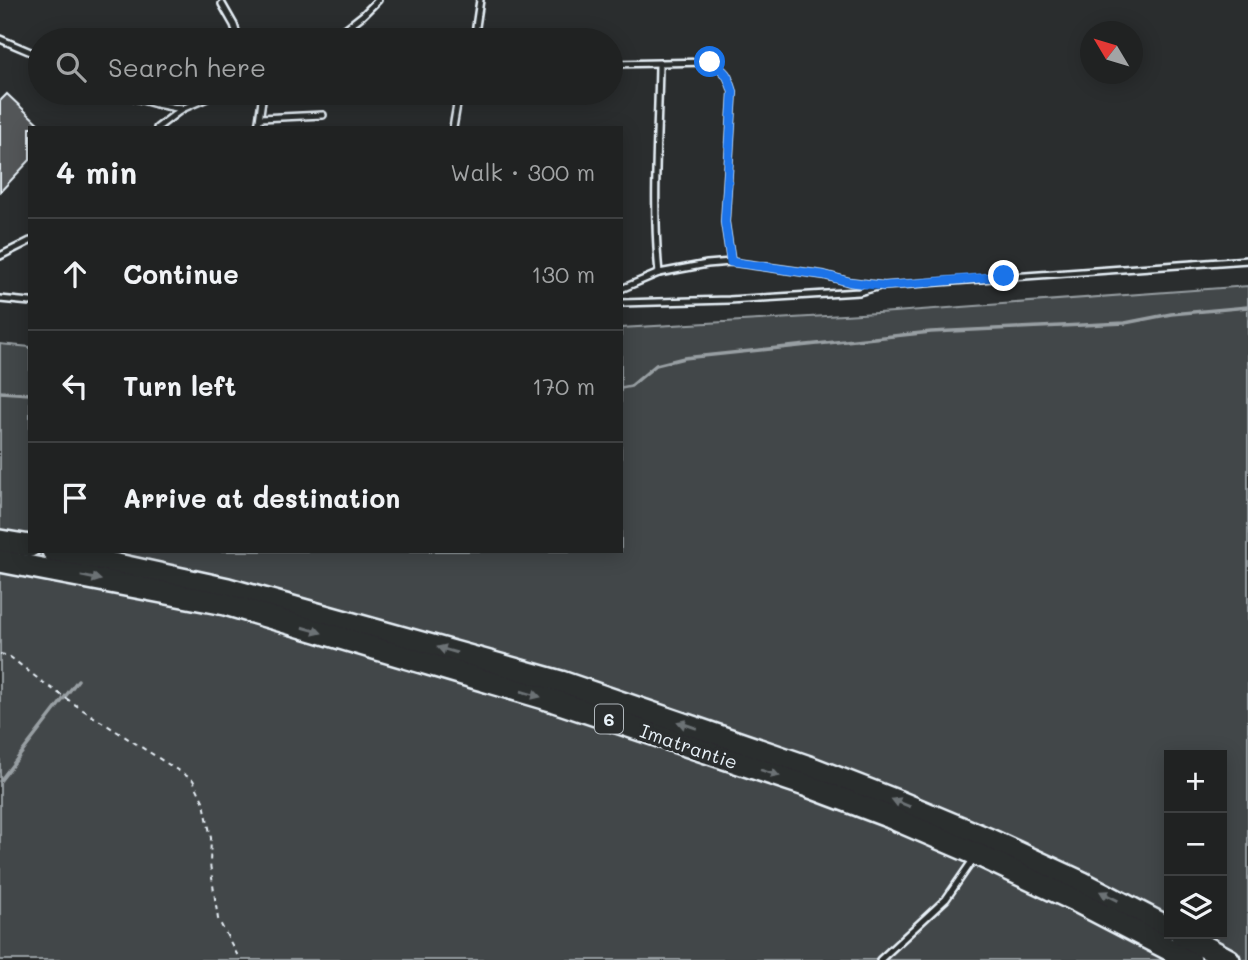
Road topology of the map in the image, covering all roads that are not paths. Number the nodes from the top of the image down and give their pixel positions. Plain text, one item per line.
1 (378, 0) edge
2 (483, 0) edge
3 (222, 4) dead end
4 (235, 28) edge
5 (346, 28) edge
6 (476, 28) edge
7 (0, 39) edge
8 (28, 51) edge
9 (623, 64) edge
10 (659, 64) junction
11 (161, 105) edge
12 (191, 105) edge
13 (262, 105) edge
14 (457, 105) edge
15 (182, 109) junction
16 (323, 115) dead end
17 (260, 117) junction
18 (160, 126) edge
19 (258, 126) edge
20 (453, 126) edge
21 (28, 242) edge
22 (0, 256) edge
23 (1248, 260) edge
24 (731, 262) junction
25 (659, 273) junction
26 (884, 286) junction
27 (623, 288) edge
28 (0, 299) edge
29 (28, 302) edge
30 (623, 303) edge
31 (0, 541) edge
32 (28, 546) edge
33 (61, 553) edge
34 (0, 561) edge
35 (977, 855) junction
36 (1164, 925) edge
37 (1190, 939) edge
38 (880, 960) edge
39 (1190, 960) edge
40 (1229, 960) edge

1 - 5 lane
2 - 6 lane
3 - 4 lane
7 - 8 lane
9 - 10 lane
10 - 24 lane
10 - 25 lane
11 - 15 lane
12 - 15 lane
13 - 17 lane
14 - 20 lane
15 - 18 lane
16 - 17 lane
17 - 19 lane
21 - 22 lane
23 - 26 lane
24 - 25 lane
24 - 26 lane
25 - 27 lane
26 - 30 lane
28 - 29 lane
31 - 32 highway
36 -> 33 highway, Imatrantie / 6
34 -> 35 highway, Imatrantie / 6
35 - 38 lane
35 - 39 highway, Imatrantie / 6
37 - 40 highway

